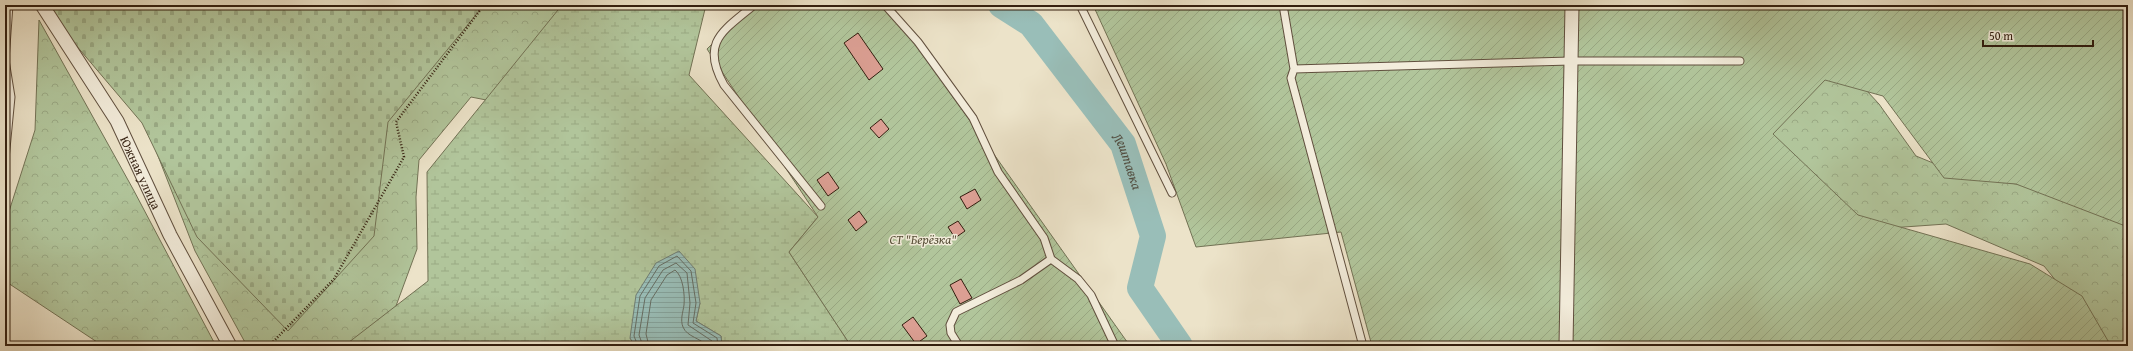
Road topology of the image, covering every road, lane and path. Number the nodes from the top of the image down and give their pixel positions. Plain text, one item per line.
1 (9, 5) edge
2 (42, 5) edge
3 (484, 5) edge
4 (754, 5) edge
5 (886, 5) edge
6 (1080, 5) edge
7 (1283, 5) edge
8 (1572, 5) edge
9 (1571, 61) junction
10 (1740, 61) dead end
11 (1294, 69) junction
12 (5, 159) edge
13 (1172, 193) dead end
14 (821, 206) dead end
15 (1051, 260) junction
16 (230, 346) edge
17 (269, 346) edge
18 (959, 346) edge
19 (1114, 346) edge
20 (1363, 346) edge
21 (1566, 346) edge

1 - 12 lane
2 - 16 street, Южная улица
3 - 17 path
4 - 14 lane
5 - 15 lane
6 - 13 lane
7 - 11 lane
8 - 9 street
9 - 10 lane
9 - 11 lane
9 - 21 street
11 - 20 lane
15 - 18 lane
15 - 19 lane

